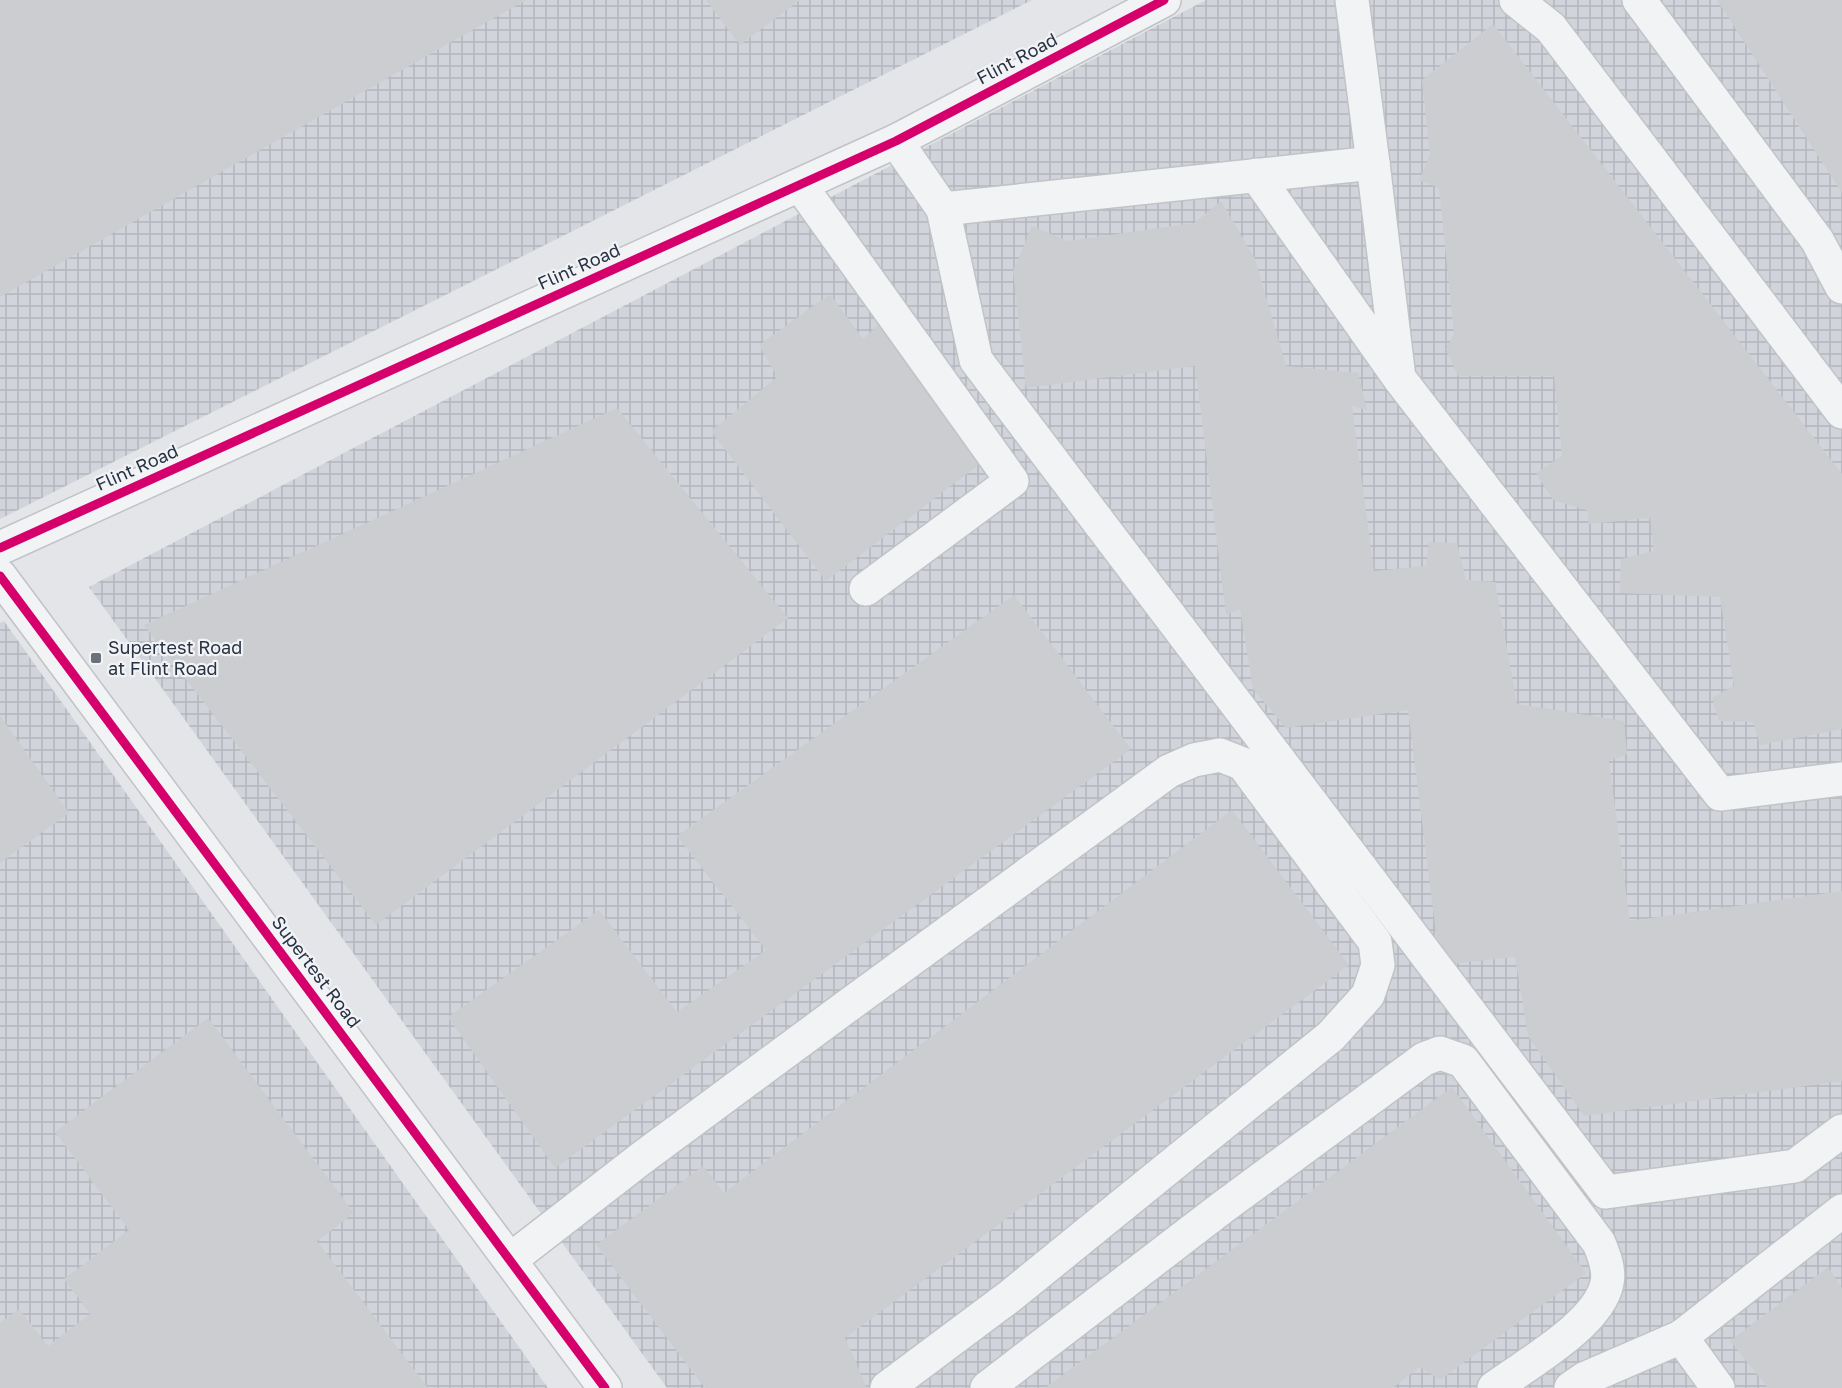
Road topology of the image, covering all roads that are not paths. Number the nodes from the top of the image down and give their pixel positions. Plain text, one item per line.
1 (1164, 0) edge
2 (1352, 0) edge
3 (1516, 0) edge
4 (1639, 0) edge
5 (896, 141) junction
6 (1373, 163) junction
7 (1256, 175) junction
8 (800, 185) junction
9 (943, 209) junction
10 (1842, 286) edge
11 (1399, 378) junction
12 (1842, 412) edge
13 (0, 548) edge
14 (0, 576) edge
15 (866, 589) dead end
16 (1842, 778) edge
17 (1842, 1131) edge
18 (1842, 1211) edge
19 (510, 1260) junction
20 (1681, 1337) junction
21 (605, 1388) edge
22 (887, 1388) edge
23 (987, 1388) edge
24 (1494, 1388) edge
25 (1571, 1388) edge
26 (1718, 1388) edge

1 - 5 street, Flint Road
2 - 6 street
3 - 12 street
4 - 10 street
5 - 8 street, Flint Road
5 - 9 street
6 - 7 street
6 - 11 street
7 - 9 street
7 - 11 street
8 - 13 street, Flint Road
8 - 15 street
9 - 17 street
11 - 16 street
14 - 19 street, Supertest Road
18 - 20 street
19 - 21 street, Supertest Road
19 - 22 street
20 - 25 street
20 - 26 street
23 - 24 street

